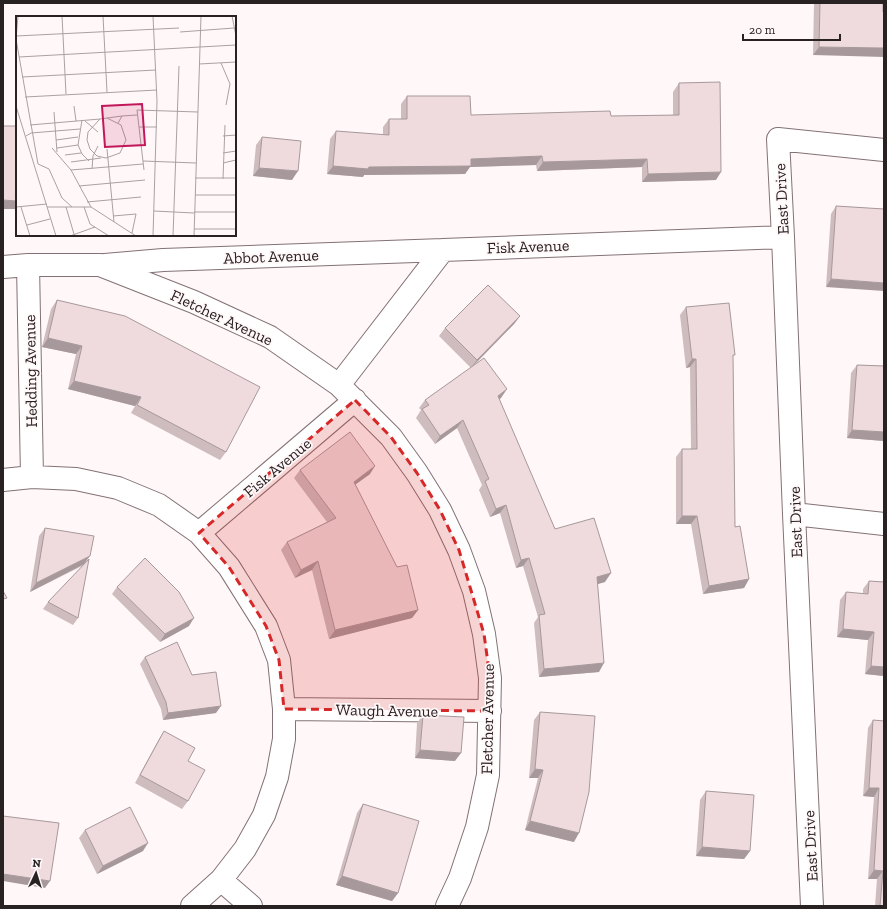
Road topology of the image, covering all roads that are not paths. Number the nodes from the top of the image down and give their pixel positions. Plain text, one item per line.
1 (884, 150) edge
2 (783, 237) junction
3 (443, 250) junction
4 (28, 265) junction
5 (100, 265) junction
6 (3, 267) edge
7 (339, 385) junction
8 (355, 400) junction
9 (32, 477) junction
10 (3, 480) edge
11 (794, 514) junction
12 (884, 524) edge
13 (199, 533) junction
14 (284, 709) junction
15 (490, 712) junction
16 (220, 880) junction
17 (192, 906) edge
18 (251, 906) edge
19 (447, 906) edge
20 (812, 906) edge

1 - 2 street, East Drive
2 - 3 street, Fisk Avenue
2 - 11 street, East Drive
3 - 5 street, Abbot Avenue
3 - 7 street
4 - 5 street, Fletcher Avenue
4 - 6 street, Fletcher Avenue
4 - 9 street, Hedding Avenue
5 - 7 street, Fletcher Avenue
7 - 8 street, Fletcher Avenue
8 - 13 street, Fisk Avenue
8 - 15 street, Fletcher Avenue
9 - 10 street
9 - 13 street
11 - 12 street
11 - 20 street, East Drive
13 - 14 street
14 - 15 street, Waugh Avenue
14 - 16 street
15 - 19 street, Fletcher Avenue
16 - 17 street
16 - 18 street

